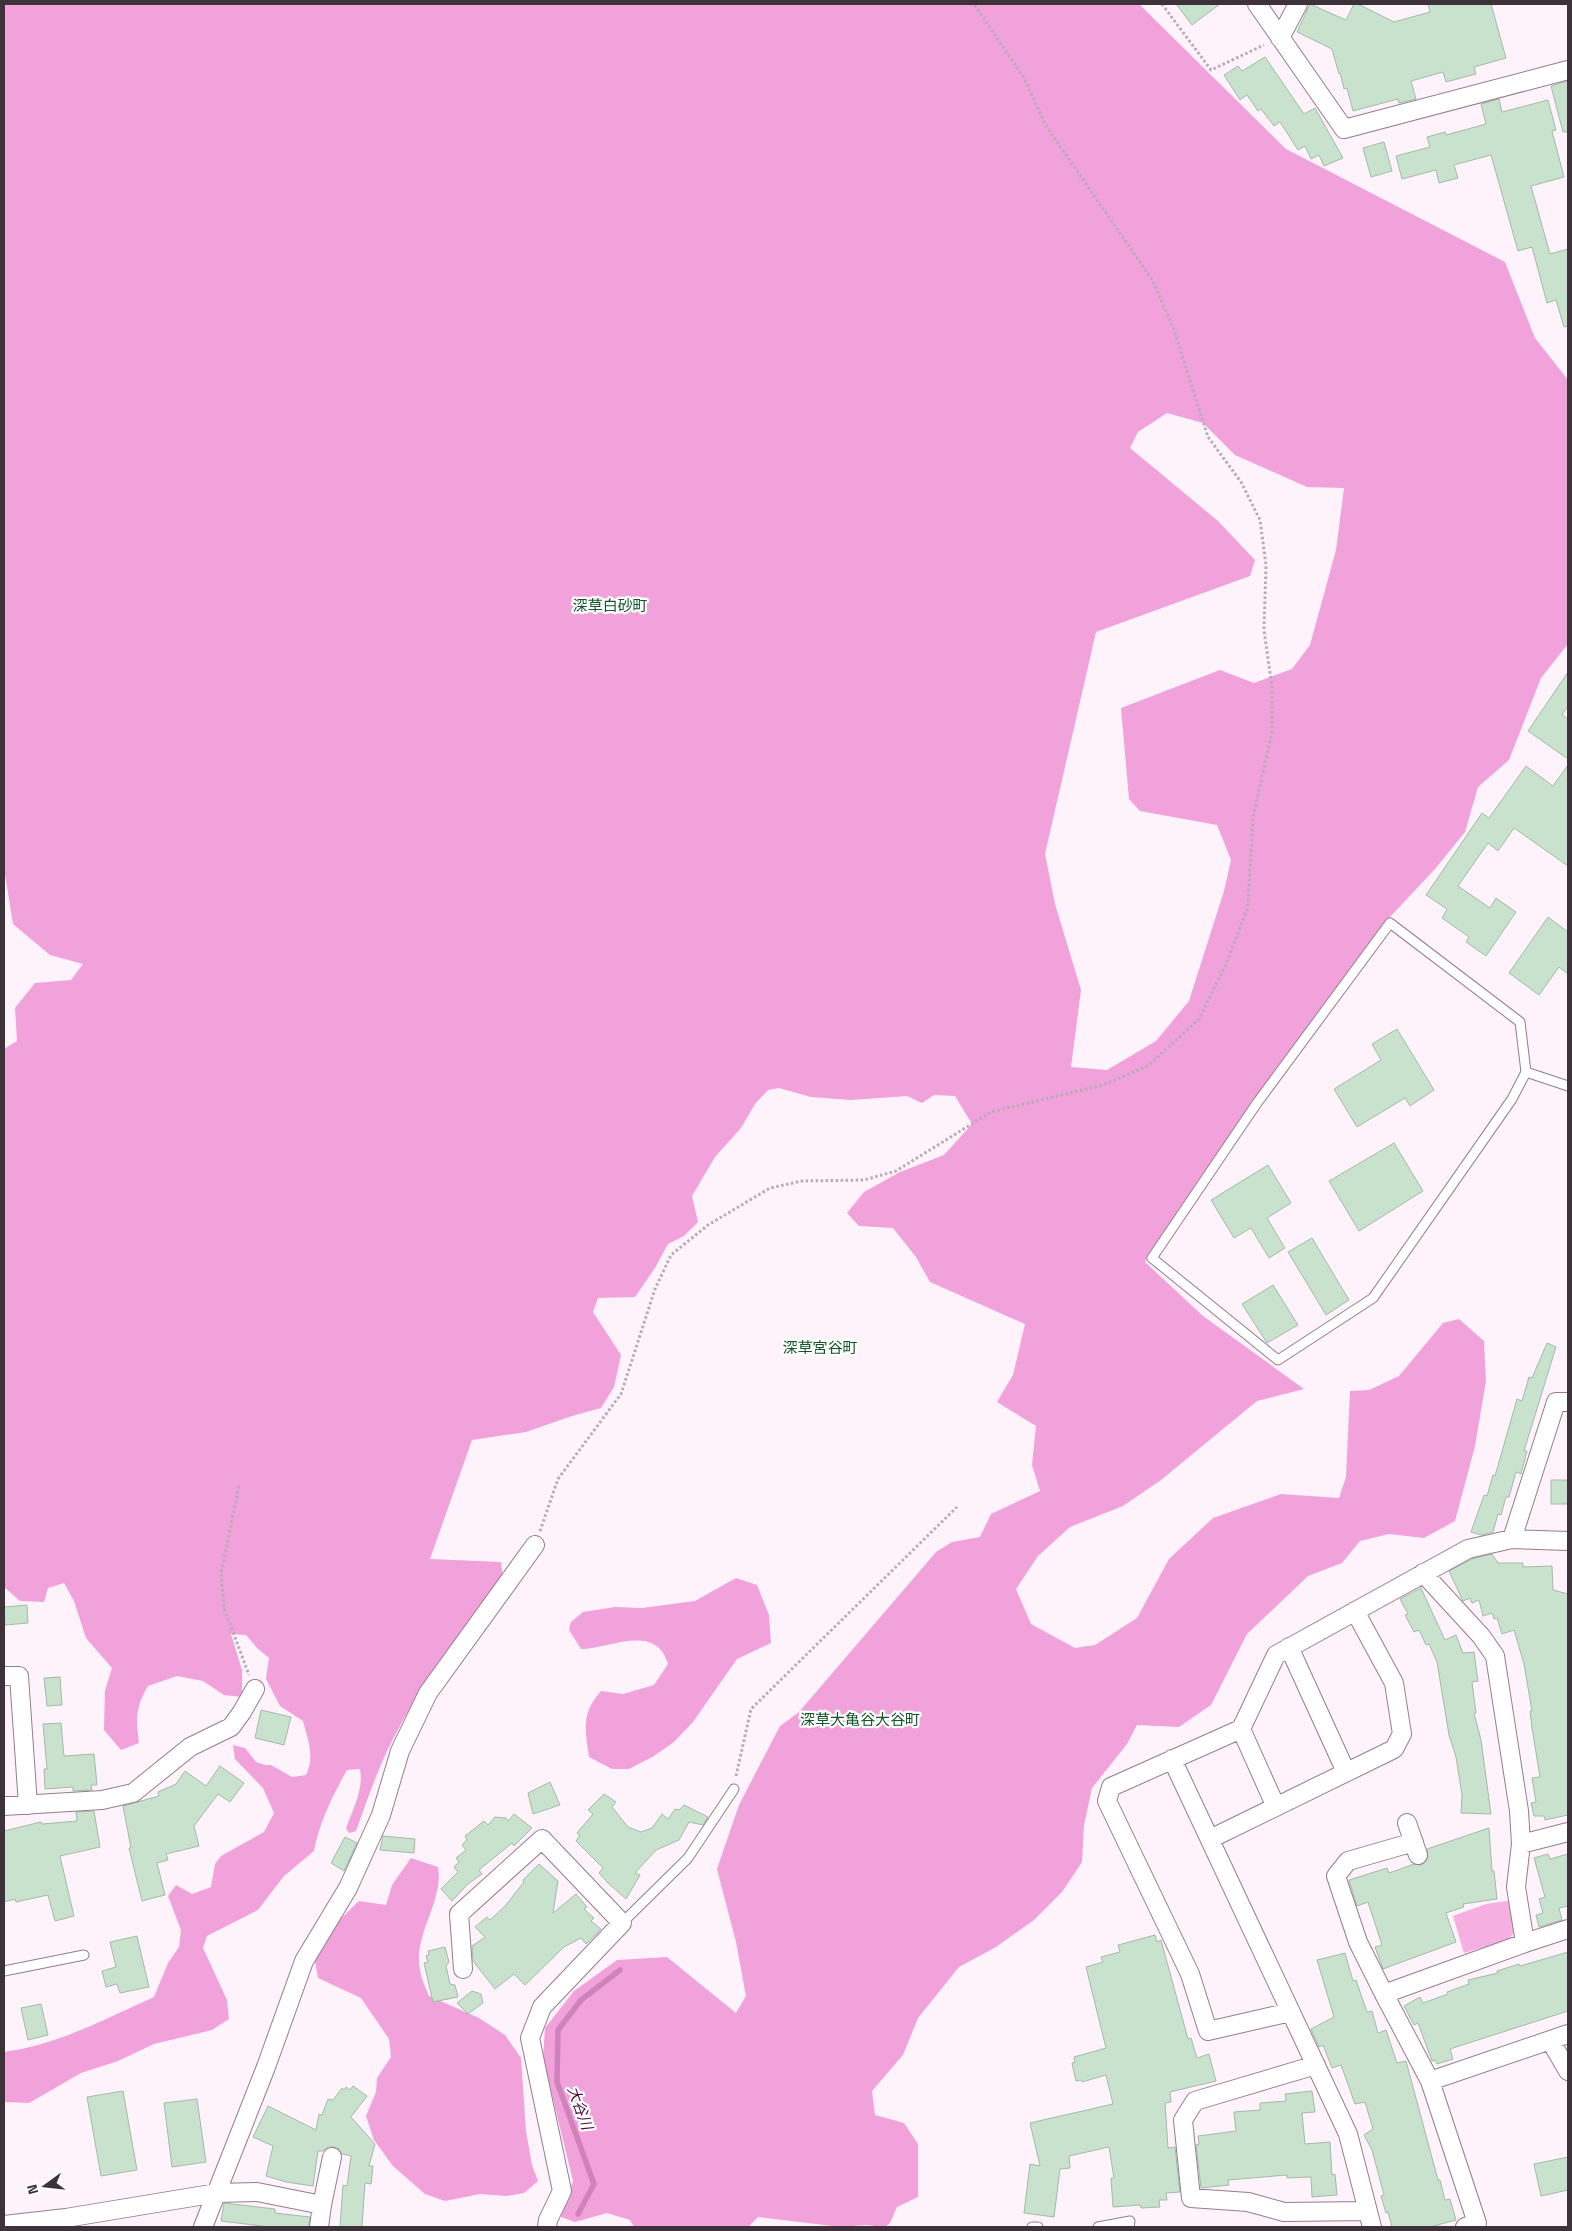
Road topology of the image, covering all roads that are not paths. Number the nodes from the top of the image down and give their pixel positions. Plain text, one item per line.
1 (1257, 4) edge
2 (1298, 4) edge
3 (1280, 38) junction
4 (1568, 70) edge
5 (1526, 1072) junction
6 (1568, 1086) edge
7 (1568, 1402) edge
8 (1512, 1539) junction
9 (1568, 1541) edge
10 (535, 1545) road end
11 (1423, 1573) junction
12 (1355, 1611) junction
13 (1289, 1647) junction
14 (4, 1676) edge
15 (255, 1689) road end
16 (1241, 1729) junction
17 (1172, 1759) junction
18 (1346, 1772) junction
19 (734, 1789) road end
20 (28, 1805) junction
21 (4, 1806) edge
22 (1276, 1807) junction
23 (1407, 1823) dead end
24 (1568, 1832) edge
25 (1210, 1840) junction
26 (1521, 1844) junction
27 (622, 1923) junction
28 (1568, 1929) edge
29 (1525, 1943) junction
30 (84, 1955) dead end
31 (463, 1969) dead end
32 (4, 1971) edge
33 (1384, 1994) junction
34 (1291, 2012) junction
35 (1568, 2034) edge
36 (1550, 2040) junction
37 (1316, 2066) junction
38 (1568, 2071) edge
39 (1430, 2081) junction
40 (332, 2157) dead end
41 (217, 2193) junction
42 (322, 2205) junction
43 (1370, 2219) edge
44 (4, 2225) edge
45 (203, 2227) edge
46 (318, 2227) edge
47 (546, 2227) edge
48 (1032, 2227) edge
49 (1038, 2227) edge
50 (1098, 2227) edge
51 (1129, 2227) edge
52 (1465, 2227) edge

1 - 3 street
2 - 3 street
3 - 4 street
5 - 5 lane
5 - 6 lane
7 - 8 street
8 - 9 street
8 - 11 street
10 - 41 street
11 - 12 street
11 - 26 street
12 - 13 street
12 - 18 street
13 - 16 street
13 - 18 street
14 - 20 street
15 - 20 street
16 - 17 street
16 - 22 street
17 - 25 street
17 - 34 street
18 - 22 street
19 - 27 lane
20 - 21 street
22 - 25 street
23 - 33 street
24 - 26 street
25 - 34 street
26 - 29 street
27 - 31 street
27 - 47 street
28 - 29 street
29 - 33 street
30 - 32 lane
33 - 39 street
34 - 37 street
35 - 36 street
36 - 38 street
36 - 39 street
37 - 43 street
37 - 43 street
39 - 52 street
40 - 42 street
41 - 42 street
41 - 44 street
41 - 45 street
42 - 46 street
48 - 49 lane
50 - 51 lane

